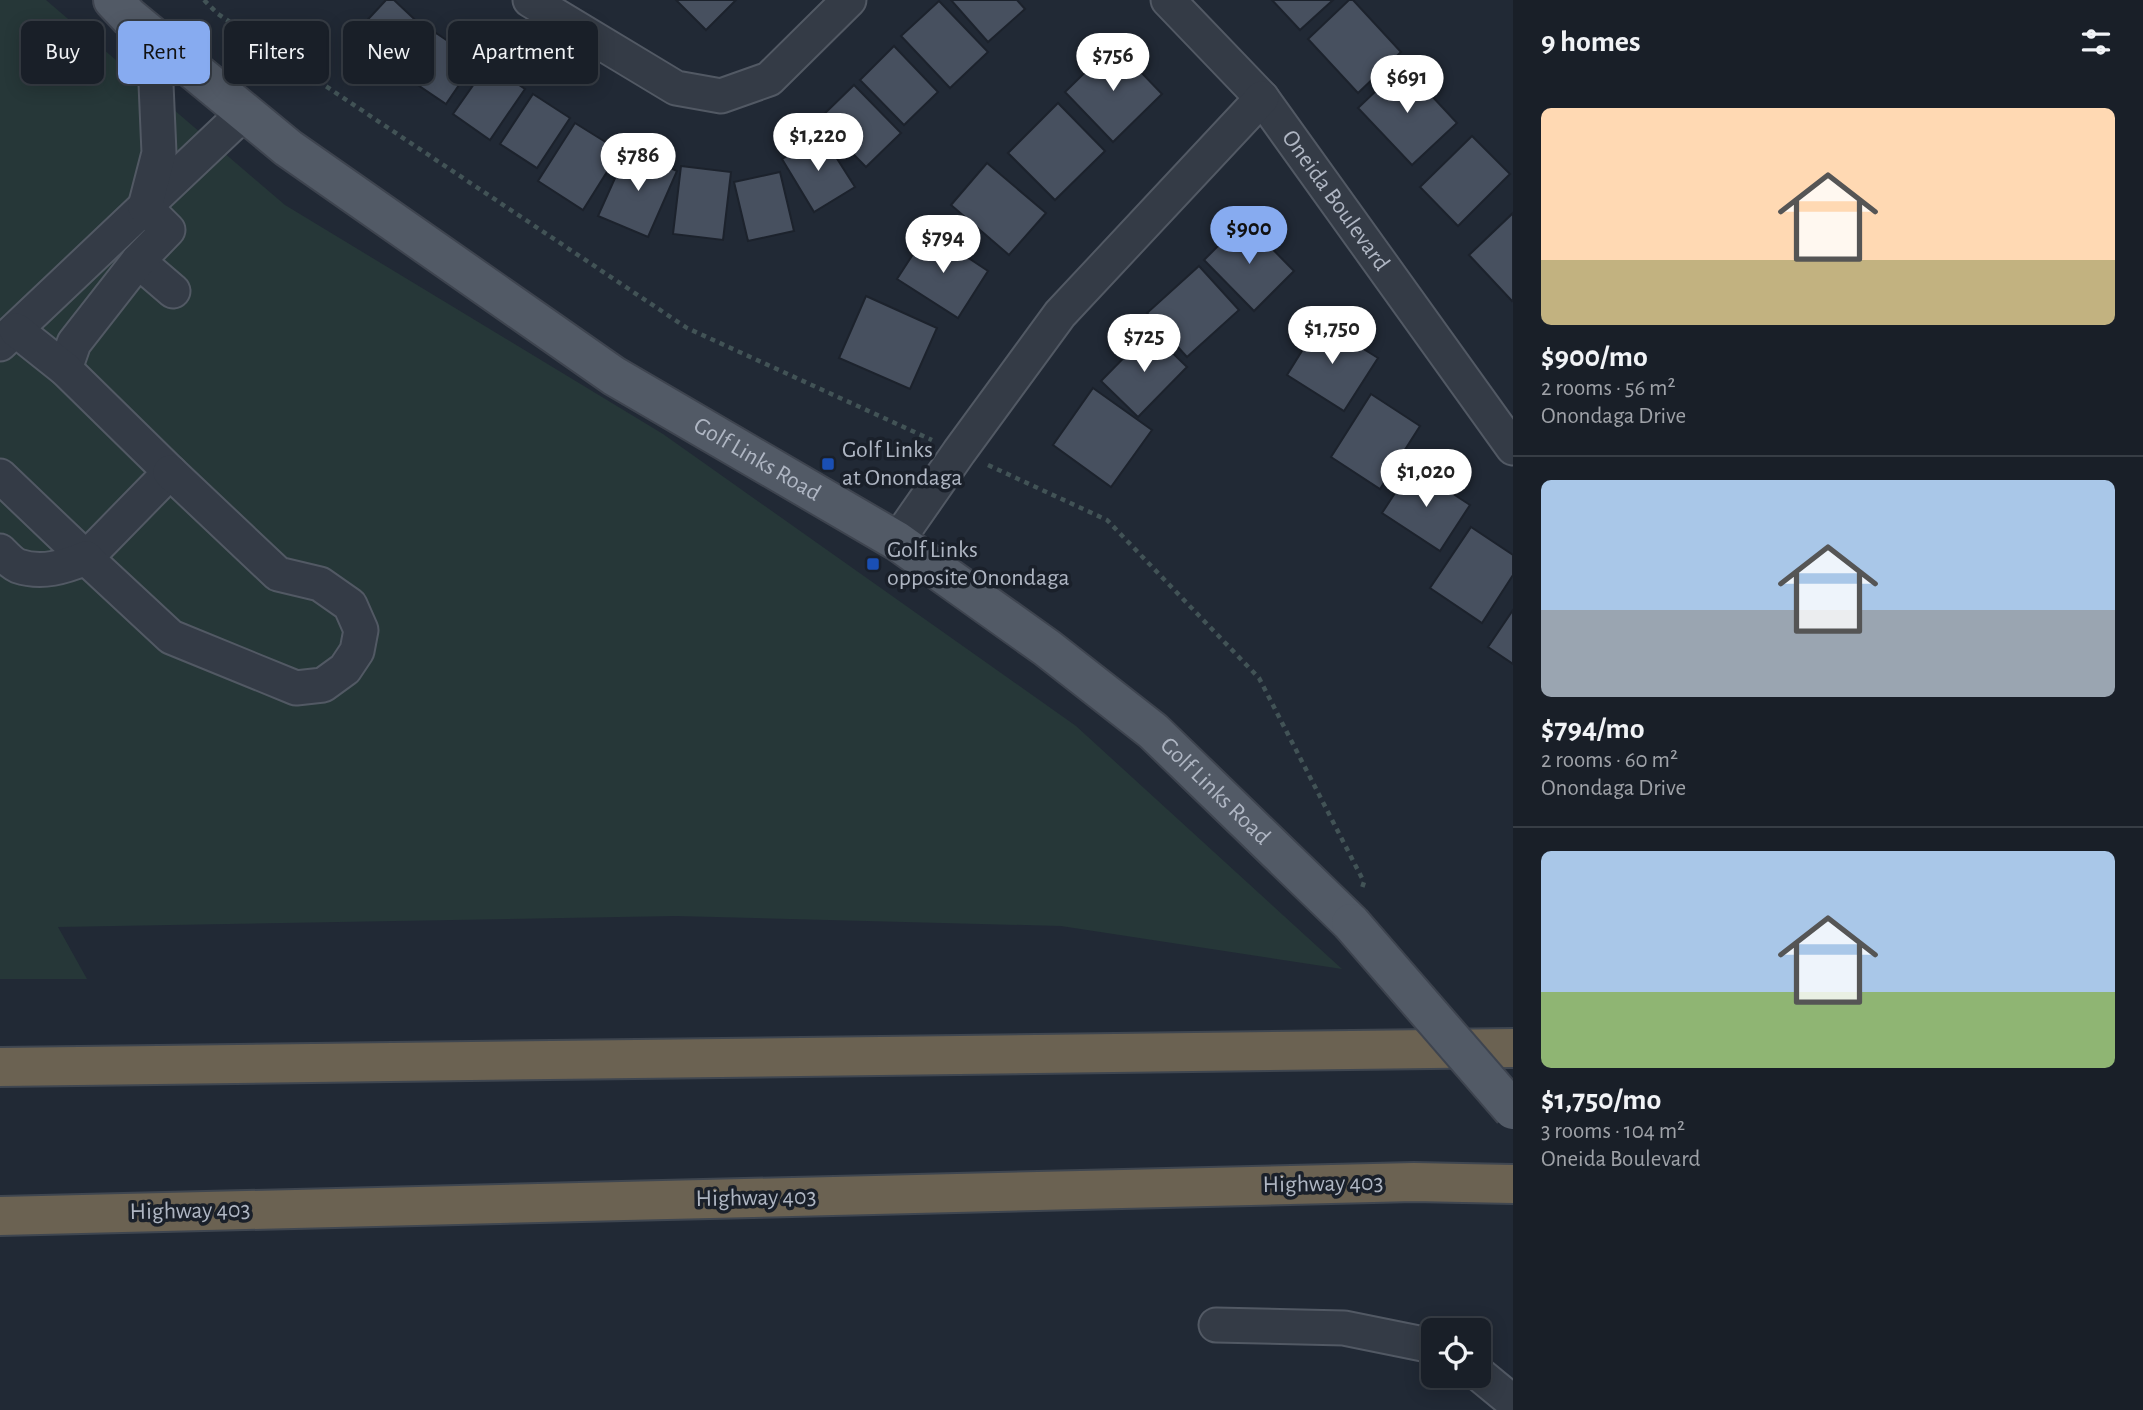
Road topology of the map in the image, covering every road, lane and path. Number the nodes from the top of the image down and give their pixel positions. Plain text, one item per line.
1 (113, 0) edge
2 (204, 0) edge
3 (530, 0) edge
4 (849, 0) edge
5 (1168, 0) edge
6 (136, 21) edge
7 (156, 84) edge
8 (210, 84) edge
9 (1262, 98) junction
10 (244, 112) junction
11 (145, 207) junction
12 (138, 261) junction
13 (173, 291) dead end
14 (13, 324) edge
15 (65, 369) junction
16 (1513, 448) edge
17 (959, 452) junction
18 (170, 472) junction
19 (0, 476) edge
20 (897, 541) junction
21 (0, 551) edge
22 (86, 558) junction
23 (1352, 923) junction
24 (1513, 1048) edge
25 (0, 1067) edge
26 (1513, 1110) edge
27 (1513, 1184) edge
28 (0, 1216) edge
29 (1216, 1325) dead end
30 (1421, 1344) edge
31 (1491, 1384) edge
32 (1513, 1402) edge

1 - 6 main road, Golf Links Road
2 - 17 path
3 - 4 street
5 - 9 street, Oneida Boulevard
7 - 11 street
8 - 10 main road, Golf Links Road
9 - 16 street, Oneida Boulevard
9 - 17 street
10 - 11 street
10 - 20 main road, Golf Links Road
11 - 12 street
11 - 14 street
12 - 13 street
12 - 15 street
14 - 15 street
15 - 18 street
17 - 20 street
17 - 23 path
18 - 22 street
18 - 22 street
19 - 22 street
20 - 23 main road, Golf Links Road
21 - 22 street
23 - 26 main road, Golf Links Road, bridge
24 - 25 highway
27 - 28 highway, Highway 403
29 - 30 street
31 - 32 street

